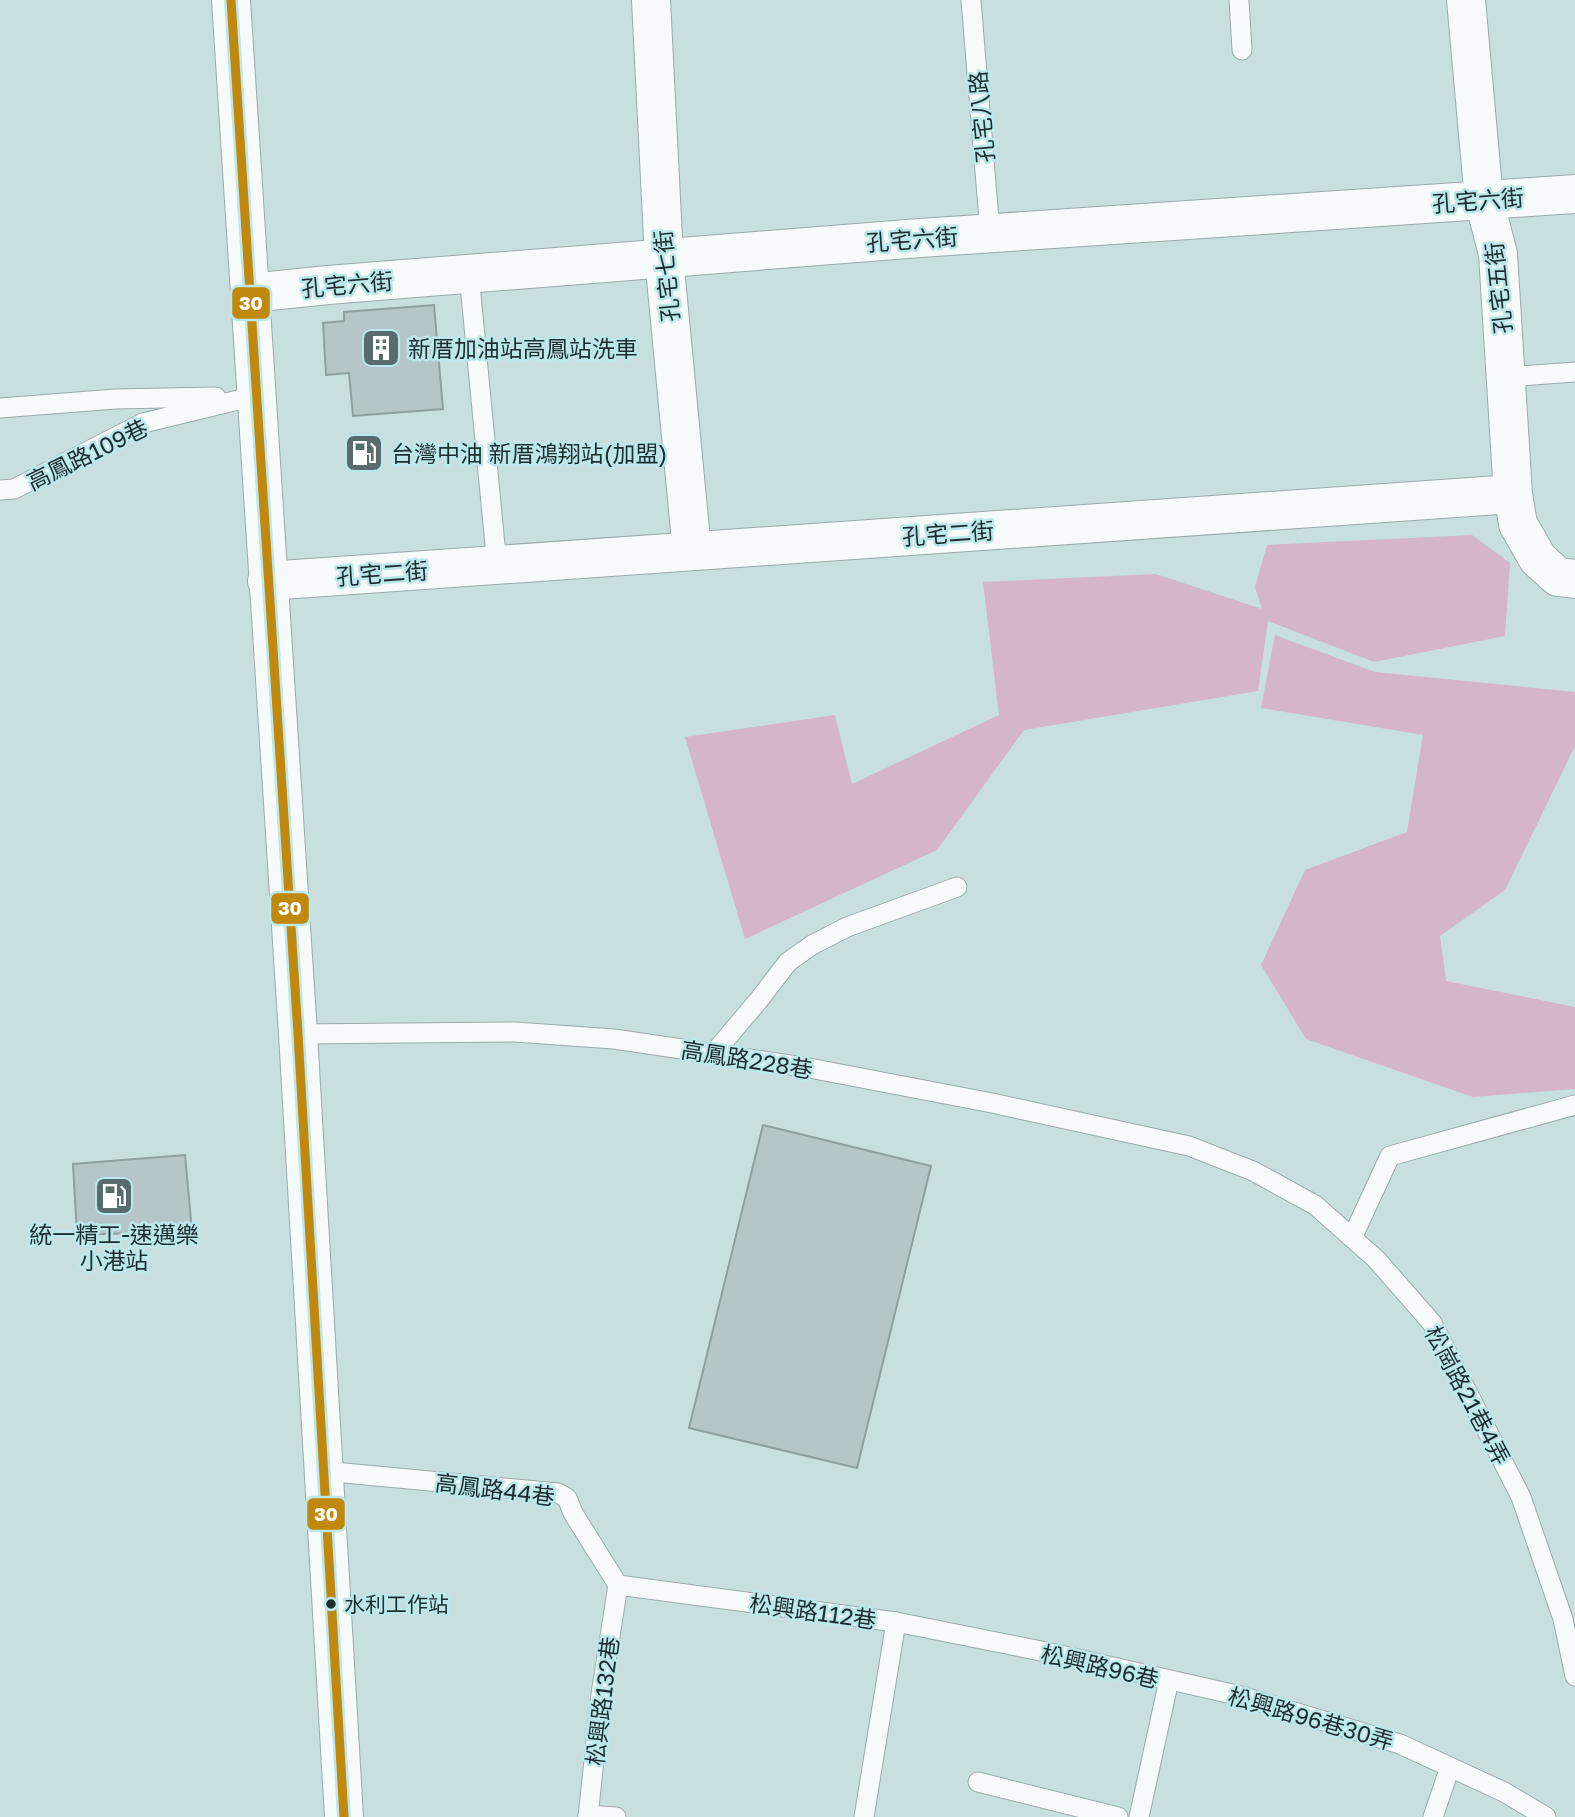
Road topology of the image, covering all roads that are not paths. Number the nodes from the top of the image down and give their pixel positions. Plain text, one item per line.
1 (230, 0) edge
2 (651, 0) edge
3 (971, 0) edge
4 (1239, 0) edge
5 (1466, 0) edge
6 (1242, 50) dead end
7 (1575, 194) edge
8 (1484, 200) junction
9 (990, 233) junction
10 (664, 258) junction
11 (469, 274) junction
12 (250, 293) junction
13 (1575, 372) edge
14 (1506, 377) junction
15 (255, 396) junction
16 (0, 408) edge
17 (0, 490) edge
18 (1513, 494) junction
19 (692, 551) junction
20 (497, 566) junction
21 (1575, 579) edge
22 (267, 581) junction
23 (957, 887) dead end
24 (298, 1034) junction
25 (713, 1054) junction
26 (1575, 1105) edge
27 (1189, 1146) joint
28 (1352, 1238) junction
29 (323, 1471) junction
30 (618, 1585) junction
31 (896, 1622) junction
32 (1575, 1676) edge
33 (1169, 1680) junction
34 (1450, 1767) junction
35 (978, 1782) dead end
36 (588, 1816) edge
37 (344, 1817) edge
38 (616, 1817) edge
39 (864, 1817) edge
40 (1118, 1817) edge
41 (1139, 1817) edge
42 (1433, 1817) edge
43 (1546, 1817) edge

1 - 12 street
2 - 10 street, 孔宅七街
3 - 9 lane, 孔宅八路
4 - 6 lane
5 - 8 street, 孔宅五街
7 - 8 street, 孔宅六街
8 - 9 street, 孔宅六街
8 - 14 street, 孔宅五街
9 - 10 street, 孔宅六街
10 - 11 street, 孔宅六街
10 - 19 street, 孔宅七街
11 - 12 street, 孔宅六街
11 - 20 lane
12 - 15 street
13 - 14 lane
14 - 18 street, 孔宅五街
15 - 16 lane
15 - 17 lane, 高鳳路109巷
15 - 22 street
18 - 19 street, 孔宅二街
18 - 21 street
19 - 20 street, 孔宅二街
20 - 22 street, 孔宅二街
22 - 24 street
23 - 25 lane
24 - 25 lane, 高鳳路228巷
24 - 29 street
25 - 27 lane, 高鳳路228巷
26 - 28 lane
27 - 28 lane, 松崗路21巷4弄
28 - 32 lane, 松崗路21巷4弄
29 - 30 lane, 高鳳路44巷
29 - 37 street
30 - 31 lane, 松興路112巷
30 - 36 lane, 松興路132巷
31 - 33 lane, 松興路96巷
31 - 39 lane, 松興路112巷
33 - 34 lane, 松興路96巷30弄
33 - 41 lane, 松興路96巷
34 - 42 lane
34 - 43 lane, 松興路96巷30弄
35 - 40 lane
36 - 38 lane

